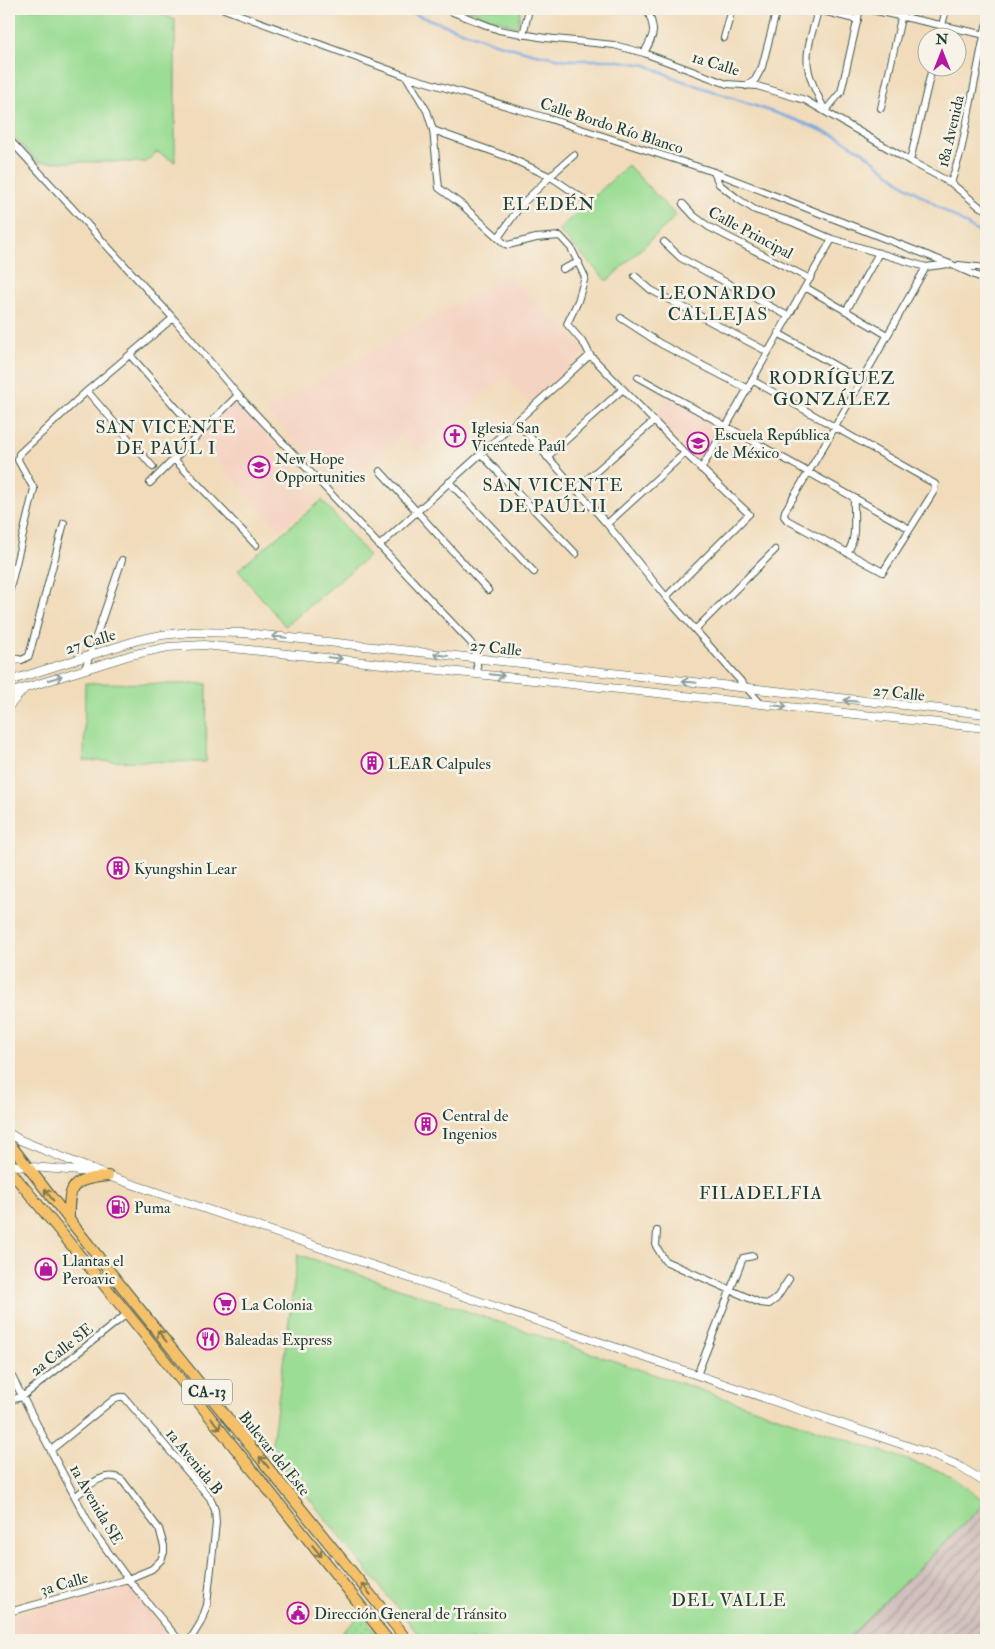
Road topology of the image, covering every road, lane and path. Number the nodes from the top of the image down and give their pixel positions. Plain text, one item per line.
1 (224, 9) edge
2 (445, 9) edge
3 (529, 9) edge
4 (647, 9) edge
5 (732, 9) edge
6 (777, 9) edge
7 (816, 9) edge
8 (860, 9) edge
9 (867, 9) edge
10 (903, 9) edge
11 (946, 9) edge
12 (902, 16) junction
13 (858, 20) junction
14 (942, 25) junction
15 (986, 26) edge
16 (941, 28) edge
17 (523, 35) junction
18 (986, 35) edge
19 (724, 38) dead end
20 (644, 53) junction
21 (406, 76) junction
22 (930, 78) edge
23 (746, 86) junction
24 (881, 108) dead end
25 (825, 111) junction
26 (433, 130) junction
27 (9, 139) edge
28 (574, 154) dead end
29 (910, 162) junction
30 (714, 172) junction
31 (551, 176) junction
32 (951, 183) junction
33 (582, 198) dead end
34 (683, 204) dead end
35 (986, 209) edge
36 (498, 238) junction
37 (832, 239) junction
38 (664, 242) dead end
39 (879, 253) junction
40 (579, 262) junction
41 (950, 264) junction
42 (926, 267) junction
43 (986, 268) edge
44 (563, 269) dead end
45 (635, 276) dead end
46 (810, 278) junction
47 (986, 280) edge
48 (805, 287) junction
49 (846, 311) junction
50 (788, 316) junction
51 (173, 318) junction
52 (621, 318) dead end
53 (778, 333) junction
54 (887, 336) junction
55 (768, 352) junction
56 (130, 355) junction
57 (590, 355) junction
58 (638, 377) dead end
59 (752, 380) junction
60 (862, 381) junction
61 (748, 388) junction
62 (623, 389) junction
63 (87, 391) junction
64 (238, 395) junction
65 (654, 421) junction
66 (516, 422) junction
67 (727, 425) junction
68 (835, 427) junction
69 (199, 434) junction
70 (685, 453) junction
71 (481, 454) junction
72 (547, 457) junction
73 (174, 459) junction
74 (153, 467) dead end
75 (701, 469) junction
76 (380, 471) dead end
77 (808, 473) junction
78 (449, 482) junction
79 (150, 483) dead end
80 (575, 490) junction
81 (854, 499) junction
82 (417, 510) junction
83 (64, 523) dead end
84 (607, 524) junction
85 (910, 529) junction
86 (256, 545) dead end
87 (378, 546) junction
88 (775, 550) dead end
89 (847, 553) junction
90 (576, 554) dead end
91 (122, 560) dead end
92 (534, 572) dead end
93 (488, 590) dead end
94 (9, 593) edge
95 (666, 597) junction
96 (696, 629) junction
97 (179, 633) junction
98 (210, 633) junction
99 (210, 646) junction
100 (175, 647) junction
101 (89, 656) junction
102 (9, 657) edge
103 (477, 659) junction
104 (84, 669) junction
105 (478, 673) junction
106 (9, 681) edge
107 (26, 687) junction
108 (747, 688) junction
109 (9, 693) edge
110 (761, 704) junction
111 (9, 706) edge
112 (986, 714) edge
113 (986, 728) edge
114 (9, 1133) edge
115 (9, 1143) edge
116 (9, 1167) edge
117 (27, 1167) junction
118 (103, 1174) junction
119 (69, 1220) junction
120 (59, 1230) junction
121 (657, 1231) dead end
122 (753, 1256) dead end
123 (789, 1279) dead end
124 (731, 1290) junction
125 (126, 1292) junction
126 (128, 1313) junction
127 (9, 1371) edge
128 (697, 1375) junction
129 (22, 1397) junction
130 (9, 1400) edge
131 (51, 1450) junction
132 (986, 1484) edge
133 (75, 1497) junction
134 (128, 1579) junction
135 (9, 1612) edge
136 (179, 1640) edge
137 (190, 1640) edge
138 (388, 1640) edge
139 (408, 1640) edge

1 - 21 street, Calle Bordo Río Blanco
2 - 17 street, 1a Calle
3 - 17 street
4 - 20 street
5 - 19 street
6 - 23 street
7 - 13 street
7 - 25 street
8 - 13 street
9 - 12 street
10 - 12 street
11 - 14 street
12 - 14 street
12 - 24 street
13 - 25 street
14 - 16 street
14 - 18 street
15 - 18 street, 18a Avenida
17 - 20 street, 1a Calle
18 - 32 street, 18a Avenida
20 - 23 street, 1a Calle
21 - 26 street
21 - 30 street, Calle Bordo Río Blanco
22 - 29 street
23 - 25 street, 1a Calle
25 - 29 street, 1a Calle
26 - 31 street
26 - 36 street
27 - 51 street
28 - 31 street
29 - 32 street, 1a Calle
30 - 37 street
30 - 41 street, Calle Bordo Río Blanco
31 - 33 street
31 - 36 street
32 - 35 street, 1a Calle
34 - 46 street, Calle Principal
36 - 40 street
37 - 39 street
37 - 46 street
38 - 50 street
39 - 42 street
39 - 49 street
40 - 44 street
40 - 57 street
41 - 42 street
41 - 43 street
41 - 47 street, Calle Bordo Río Blanco
42 - 54 street
45 - 55 street
46 - 48 street
48 - 49 street
48 - 50 street
49 - 54 street
50 - 53 street
51 - 56 street
51 - 64 street
52 - 61 street
53 - 55 street
53 - 60 street
54 - 60 street
55 - 59 street
56 - 63 street
56 - 69 street
57 - 62 street
57 - 66 street
58 - 67 street
59 - 61 street
59 - 68 street
60 - 68 street
61 - 67 street
62 - 65 street
62 - 72 street
63 - 74 street
63 - 94 street
64 - 69 street
64 - 87 street
65 - 70 street
65 - 80 street
66 - 71 street
66 - 72 street
67 - 75 street
67 - 77 street
68 - 77 street
68 - 85 street
69 - 73 street
70 - 75 street
70 - 84 street
71 - 78 street
71 - 90 street
72 - 80 street
73 - 79 street
73 - 86 street
75 - 95 street
76 - 82 street
77 - 81 street
77 - 89 street
78 - 82 street
78 - 92 street
80 - 84 street
81 - 85 street
81 - 89 street
82 - 87 street
82 - 93 street
83 - 102 street
84 - 95 street
85 - 89 street
87 - 103 street
88 - 96 street
91 - 101 street
95 - 96 street
96 - 108 street
97 - 98 street, 27 Calle
97 - 100 street
97 - 101 street, 27 Calle
98 - 99 street
103 -> 98 street, 27 Calle
99 - 100 street, 27 Calle
99 -> 105 street, 27 Calle
100 - 104 street, 27 Calle
101 - 104 street
101 - 106 street, 27 Calle
103 - 105 street
108 -> 103 street, 27 Calle
107 -> 104 street, 27 Calle
105 -> 110 street, 27 Calle
107 - 109 street, 27 Calle
107 - 111 street
108 - 110 street
112 -> 108 street, 27 Calle
110 -> 113 street, 27 Calle
114 - 118 street
115 - 117 highway, Bulevar del Este / CA-13
116 - 117 street
116 - 120 highway, Bulevar del Este / CA-13
117 - 118 street
119 -> 117 highway, Bulevar del Este / CA-13
118 - 119 highway
118 - 128 street
119 - 125 highway, Bulevar del Este / CA-13
120 - 125 highway
120 - 126 highway, Bulevar del Este / CA-13
121 - 124 street
122 - 124 street
123 - 124 street
124 - 128 street
139 -> 125 highway, Bulevar del Este / CA-13
126 - 129 street, 2a Calle SE
126 -> 138 highway, Bulevar del Este / CA-13
127 - 129 street, 1a Avenida SE
128 - 132 street
129 - 130 street, 2a Calle SE
129 - 131 street, 1a Avenida SE
131 - 133 street, 1a Avenida SE
131 - 137 street, 1a Avenida B
133 - 134 street, 1a Avenida SE
133 - 134 street, 3a Calle
134 - 135 street, 3a Calle
134 - 136 street, 1a Avenida SE

